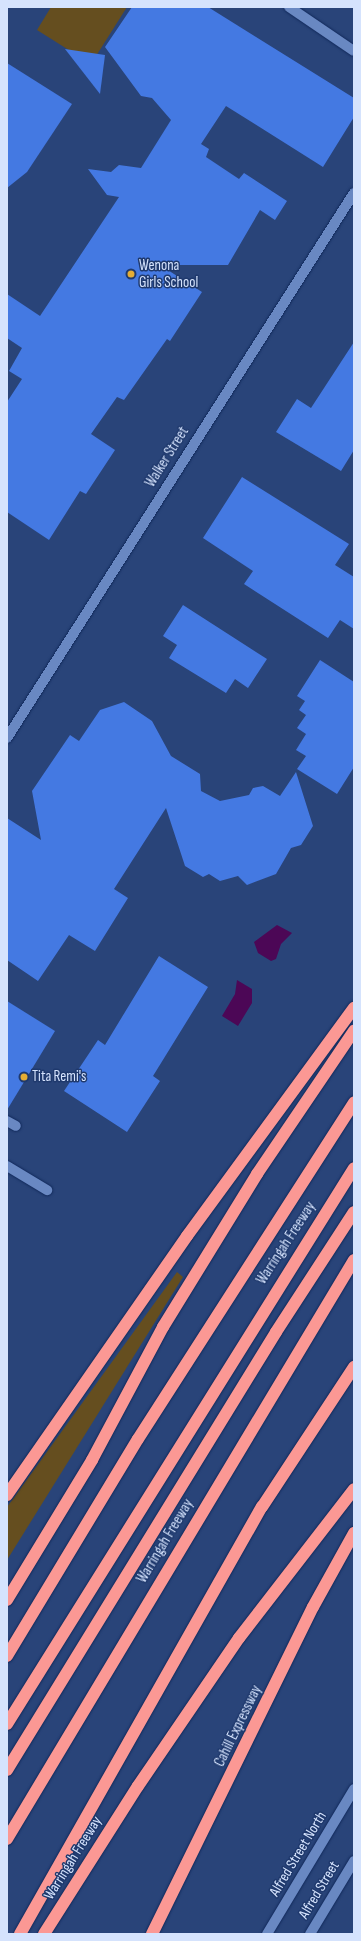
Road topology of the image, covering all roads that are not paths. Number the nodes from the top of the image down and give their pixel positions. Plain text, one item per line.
1 (289, 7) edge
2 (354, 51) edge
3 (354, 193) edge
4 (7, 738) edge
5 (354, 1008) edge
6 (354, 1031) edge
7 (354, 1102) edge
8 (7, 1166) edge
9 (354, 1168) edge
10 (48, 1190) dead end
11 (354, 1212) edge
12 (354, 1260) edge
13 (354, 1367) edge
14 (354, 1489) edge
15 (7, 1495) edge
16 (354, 1533) edge
17 (7, 1600) edge
18 (7, 1656) edge
19 (7, 1724) edge
20 (7, 1770) edge
21 (354, 1789) edge
22 (7, 1839) edge
23 (354, 1861) edge
24 (20, 1934) edge
25 (44, 1934) edge
26 (152, 1934) edge
27 (267, 1934) edge
28 (310, 1934) edge

1 - 2 street
3 - 4 street, Walker Street
5 - 15 highway
6 - 17 highway
7 - 18 highway, Warringah Freeway
8 - 10 street
9 - 19 highway, Warringah Freeway
11 - 20 highway, Warringah Freeway
12 - 22 highway, Warringah Freeway
13 - 24 highway
14 - 25 highway, Warringah Freeway
16 - 26 highway, Cahill Expressway
21 - 27 street, Alfred Street North
23 - 28 street, Alfred Street

